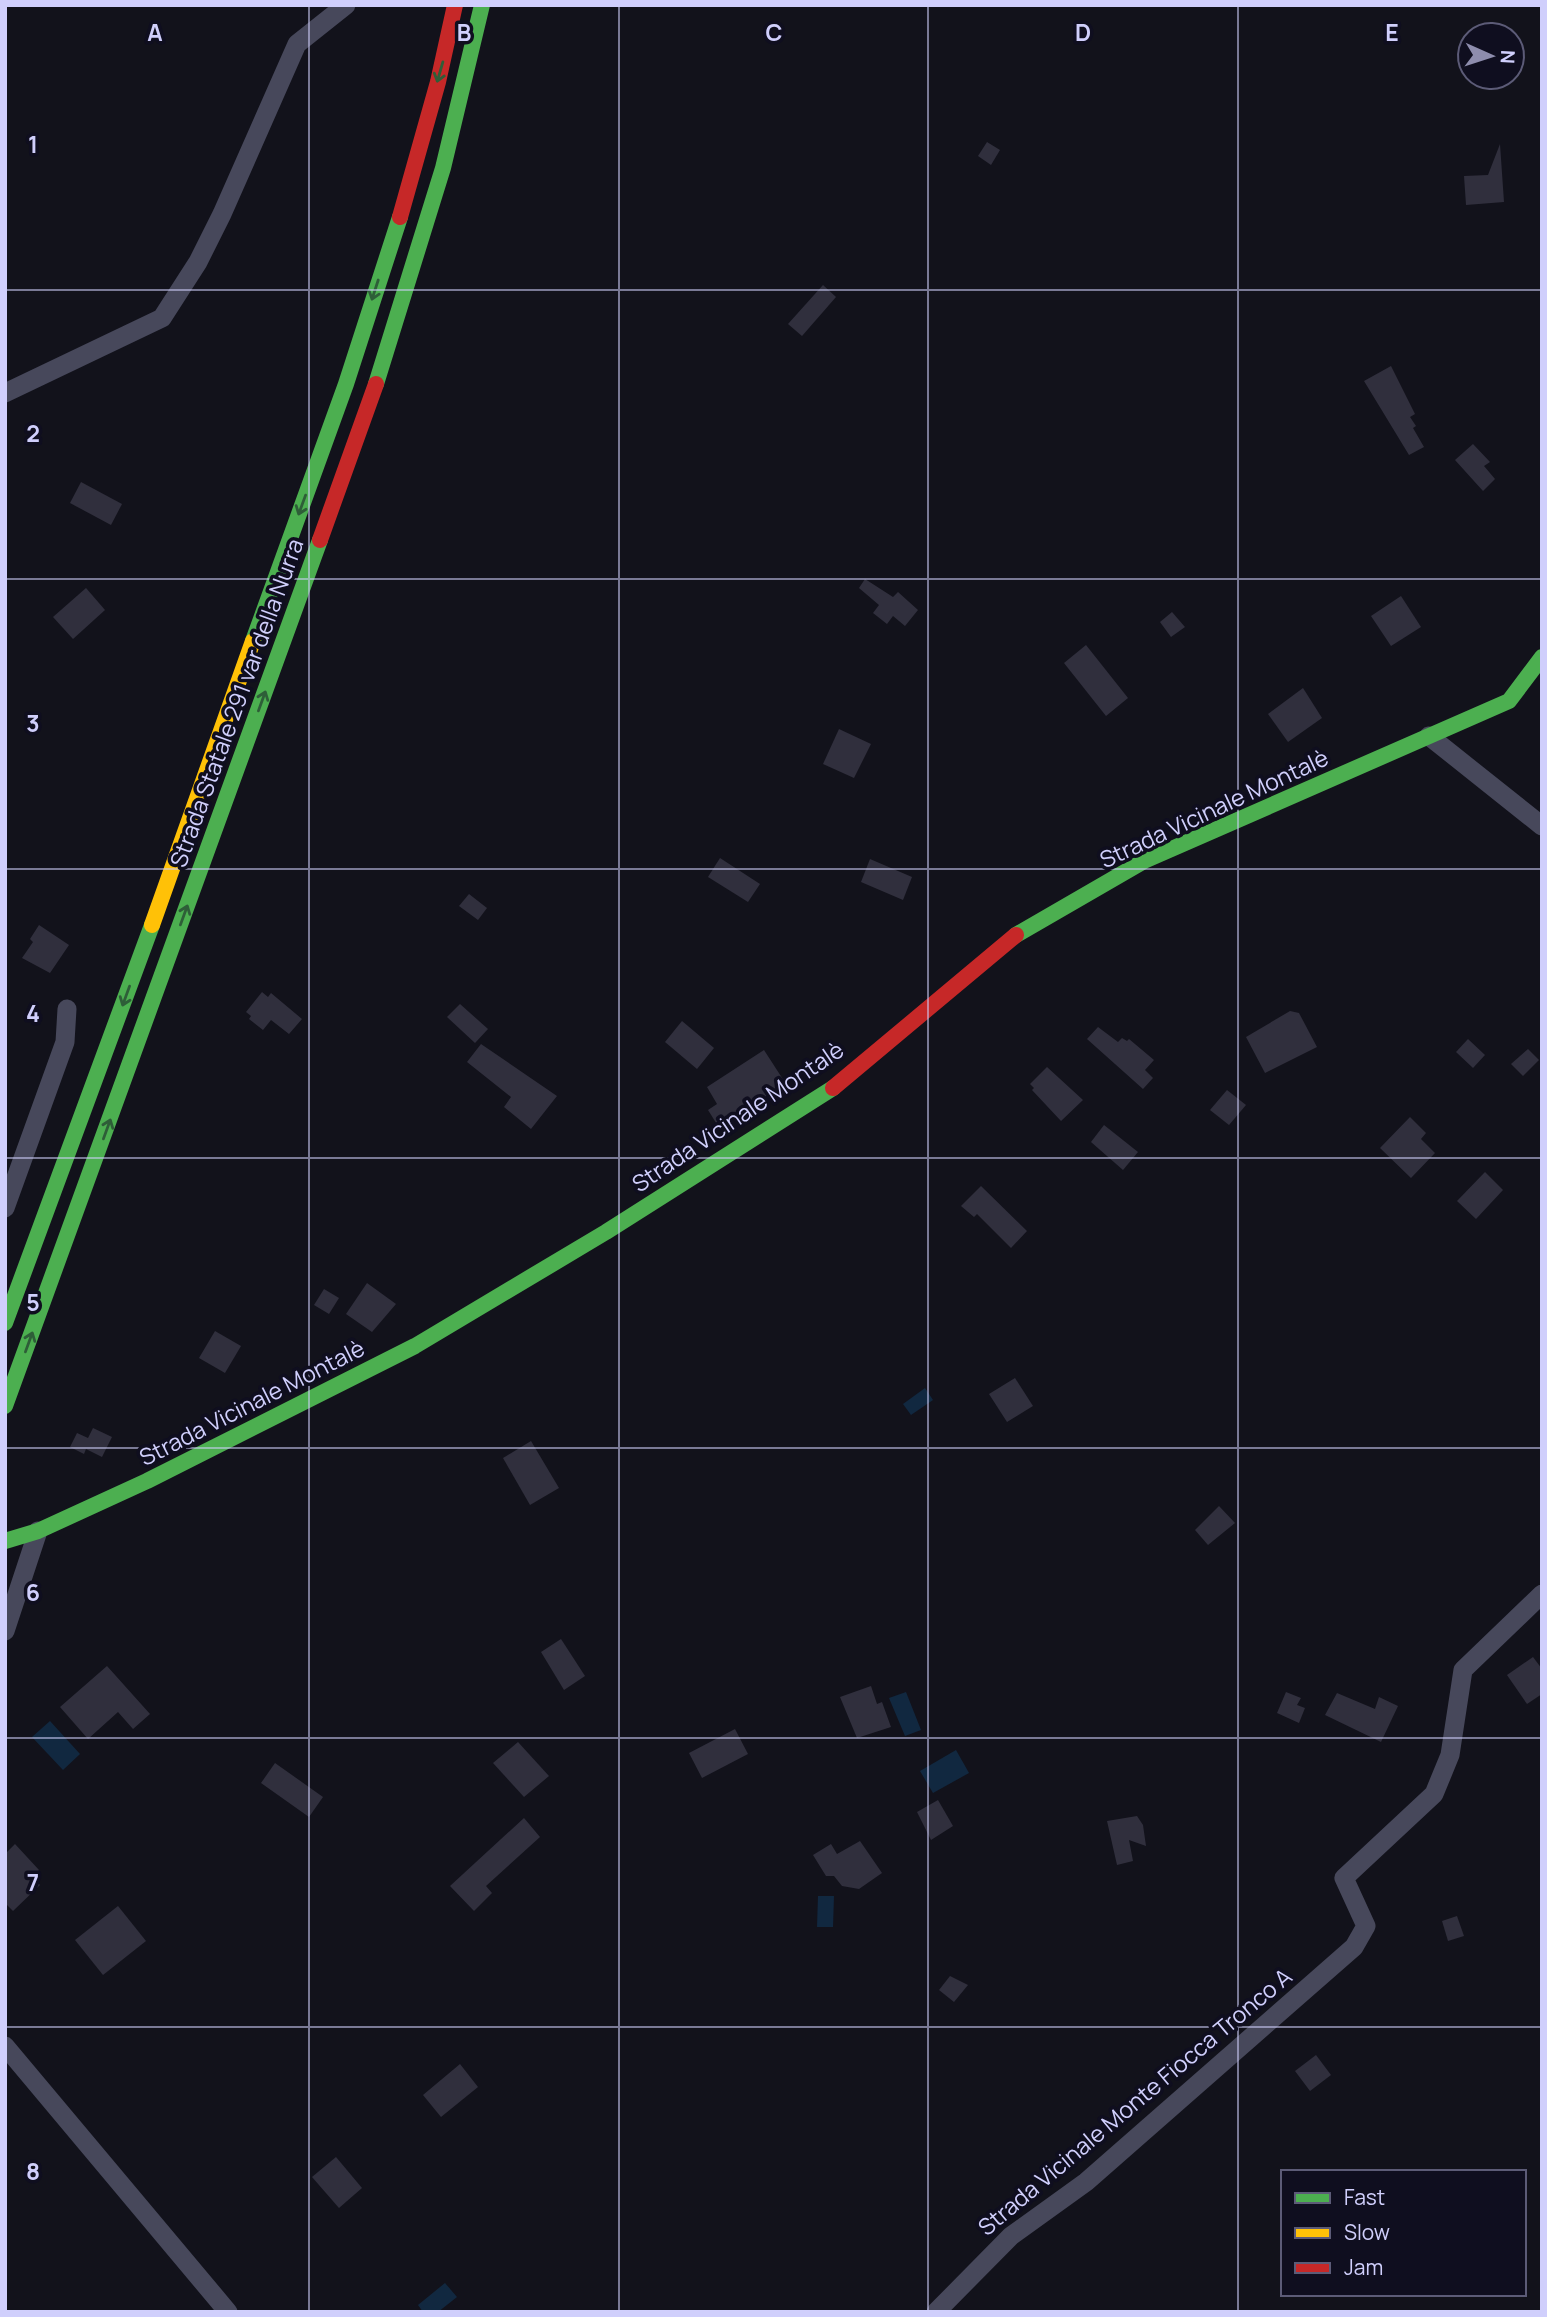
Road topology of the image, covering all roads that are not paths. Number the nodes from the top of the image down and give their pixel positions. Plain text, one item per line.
1 (346, 5) edge
2 (455, 5) edge
3 (482, 5) edge
4 (5, 393) edge
5 (1542, 657) edge
6 (1429, 736) junction
7 (1542, 826) edge
8 (67, 1009) dead end
9 (5, 1208) edge
10 (5, 1323) edge
11 (5, 1406) edge
12 (30, 1534) junction
13 (5, 1541) edge
14 (1542, 1594) edge
15 (5, 1631) edge
16 (5, 2046) edge
17 (228, 2312) edge
18 (936, 2312) edge

1 - 4 street
2 -> 10 main road, Strada Statale 291 var della Nurra
11 -> 3 main road, Strada Statale 291 var della Nurra
5 - 6 main road, Strada Vicinale Montalè
6 - 7 street
6 - 12 main road, Strada Vicinale Montalè
8 - 9 street
12 - 13 main road, Strada Vicinale Montalè
12 - 15 street
14 - 18 street, Strada Vicinale Monte Fiocca Tronco A
16 - 17 street

